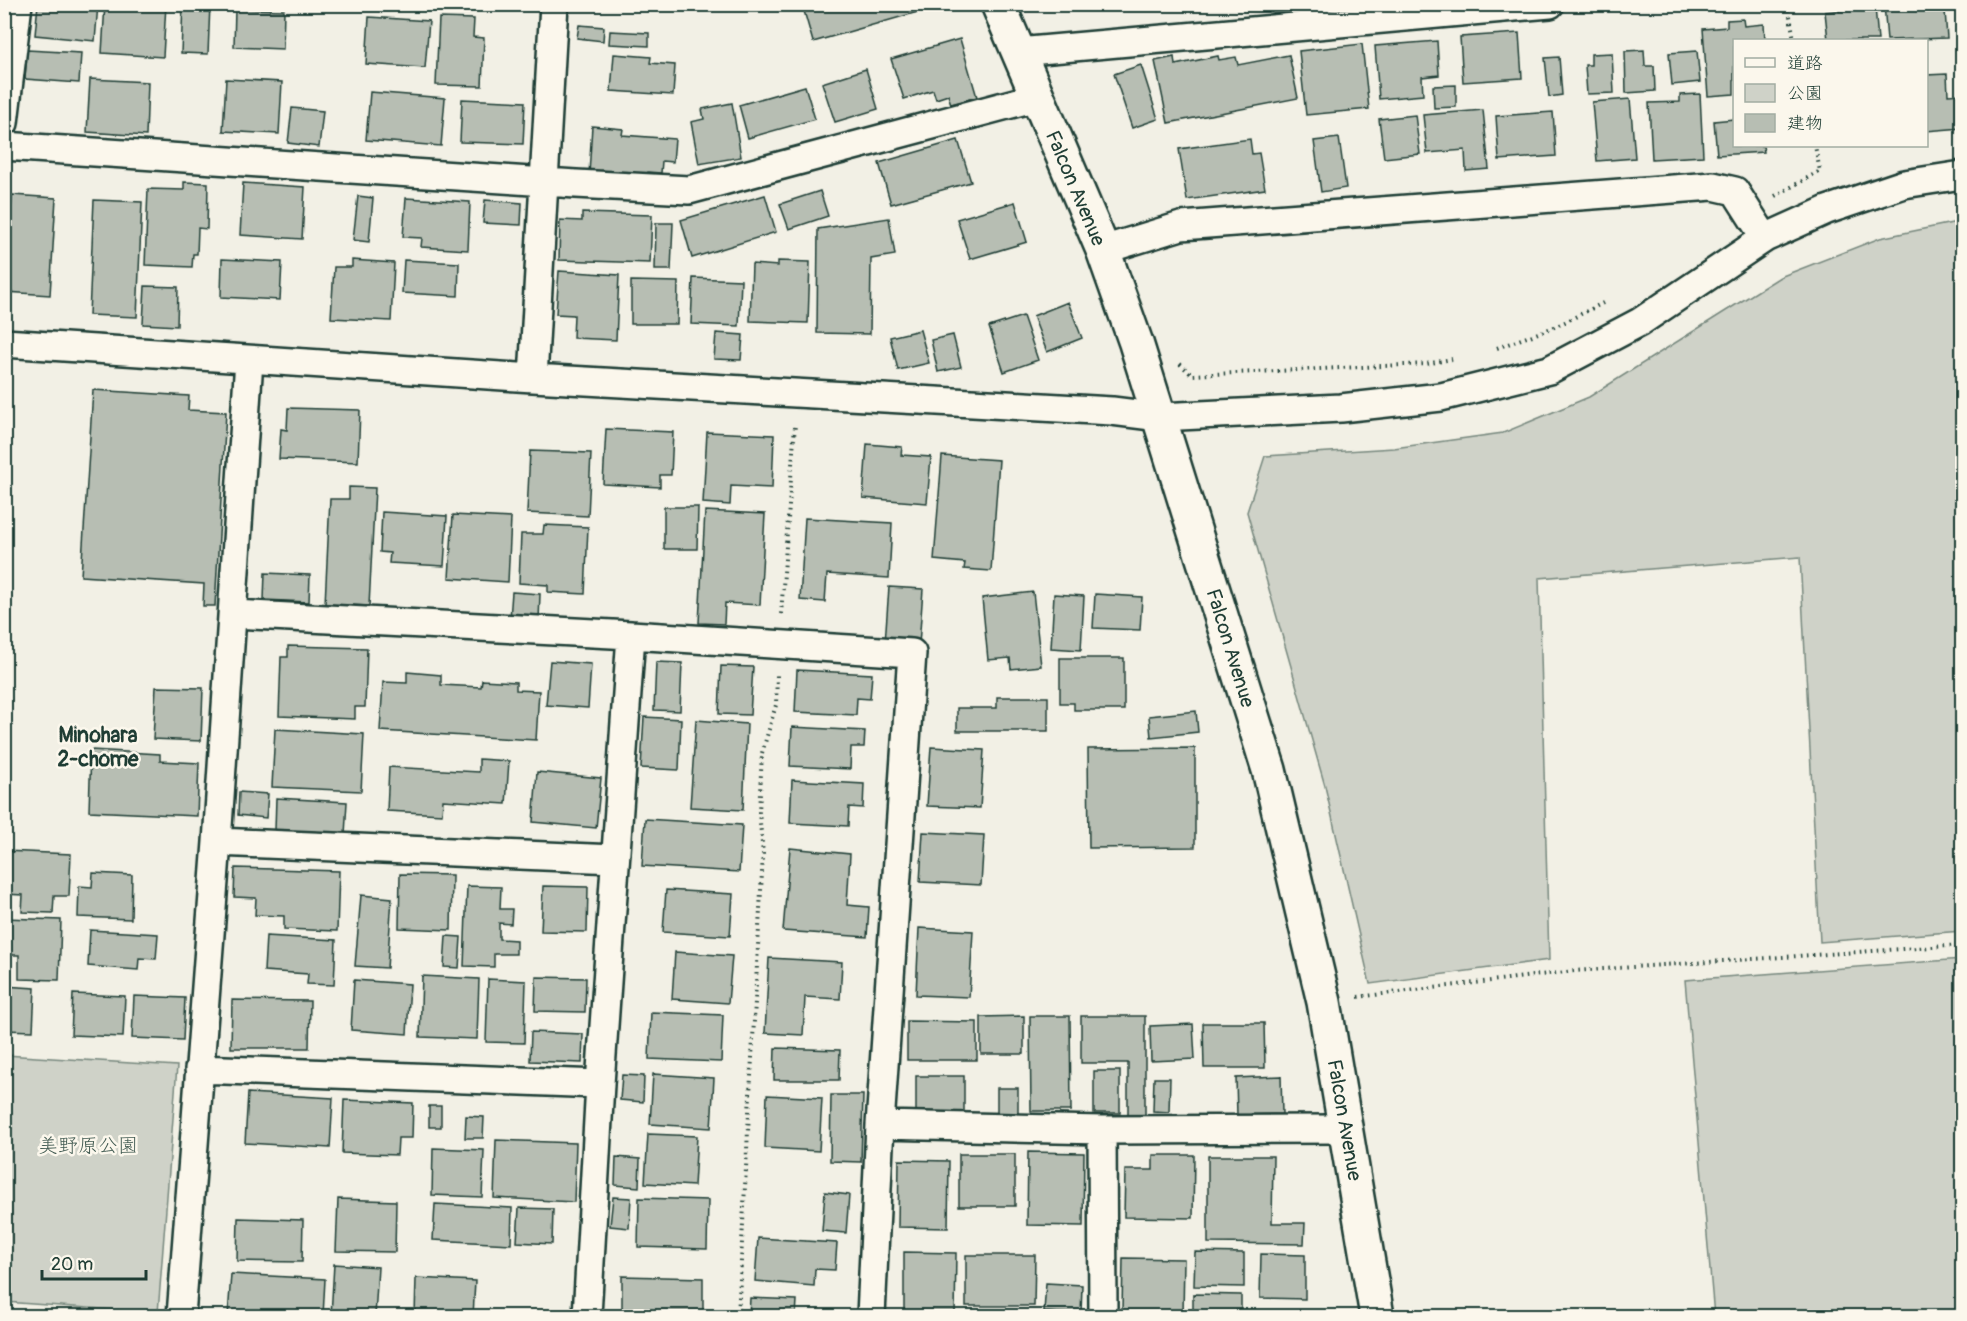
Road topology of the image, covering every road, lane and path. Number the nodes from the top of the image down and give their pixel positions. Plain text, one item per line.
1 (18, 4) edge
2 (554, 4) edge
3 (998, 4) edge
4 (1550, 4) edge
5 (1788, 4) edge
6 (1284, 16) edge
7 (1794, 39) edge
8 (1018, 52) junction
9 (1037, 96) junction
10 (4, 123) edge
11 (4, 146) edge
12 (1815, 147) edge
13 (1962, 175) edge
14 (545, 182) junction
15 (1748, 211) junction
16 (1765, 238) junction
17 (1103, 250) junction
18 (1606, 302) dead end
19 (4, 343) edge
20 (1491, 351) dead end
21 (1459, 358) dead end
22 (249, 360) junction
23 (1175, 360) dead end
24 (533, 378) junction
25 (795, 414) dead end
26 (1160, 417) junction
27 (233, 614) junction
28 (631, 635) junction
29 (779, 644) junction
30 (217, 842) junction
31 (615, 859) junction
32 (1962, 945) edge
33 (1324, 1002) junction
34 (199, 1069) junction
35 (600, 1084) junction
36 (880, 1125) junction
37 (1347, 1129) junction
38 (1102, 1130) junction
39 (181, 1317) edge
40 (587, 1317) edge
41 (738, 1317) edge
42 (872, 1317) edge
43 (1102, 1317) edge
44 (1377, 1317) edge

1 - 10 street
2 - 14 street
3 - 8 street, Falcon Avenue
4 - 6 street
5 - 7 path
6 - 8 street
8 - 9 street, Falcon Avenue
9 - 14 street
9 - 17 street, Falcon Avenue
11 - 14 street
12 - 15 path
13 - 16 street
14 - 24 street
15 - 16 street
15 - 17 street
16 - 26 street
17 - 26 street, Falcon Avenue
18 - 20 path
19 - 22 street
21 - 23 path
22 - 24 street
22 - 27 street
24 - 26 street
25 - 29 path
26 - 33 street, Falcon Avenue
27 - 28 street
27 - 30 street
28 - 29 street
28 - 31 street
29 - 36 street
29 - 41 path
30 - 31 street
30 - 34 street
31 - 35 street
32 - 33 path
33 - 37 street, Falcon Avenue
34 - 35 street
34 - 39 street
35 - 40 street
36 - 38 street
36 - 42 street
37 - 38 street
37 - 44 street, Falcon Avenue
38 - 43 street

